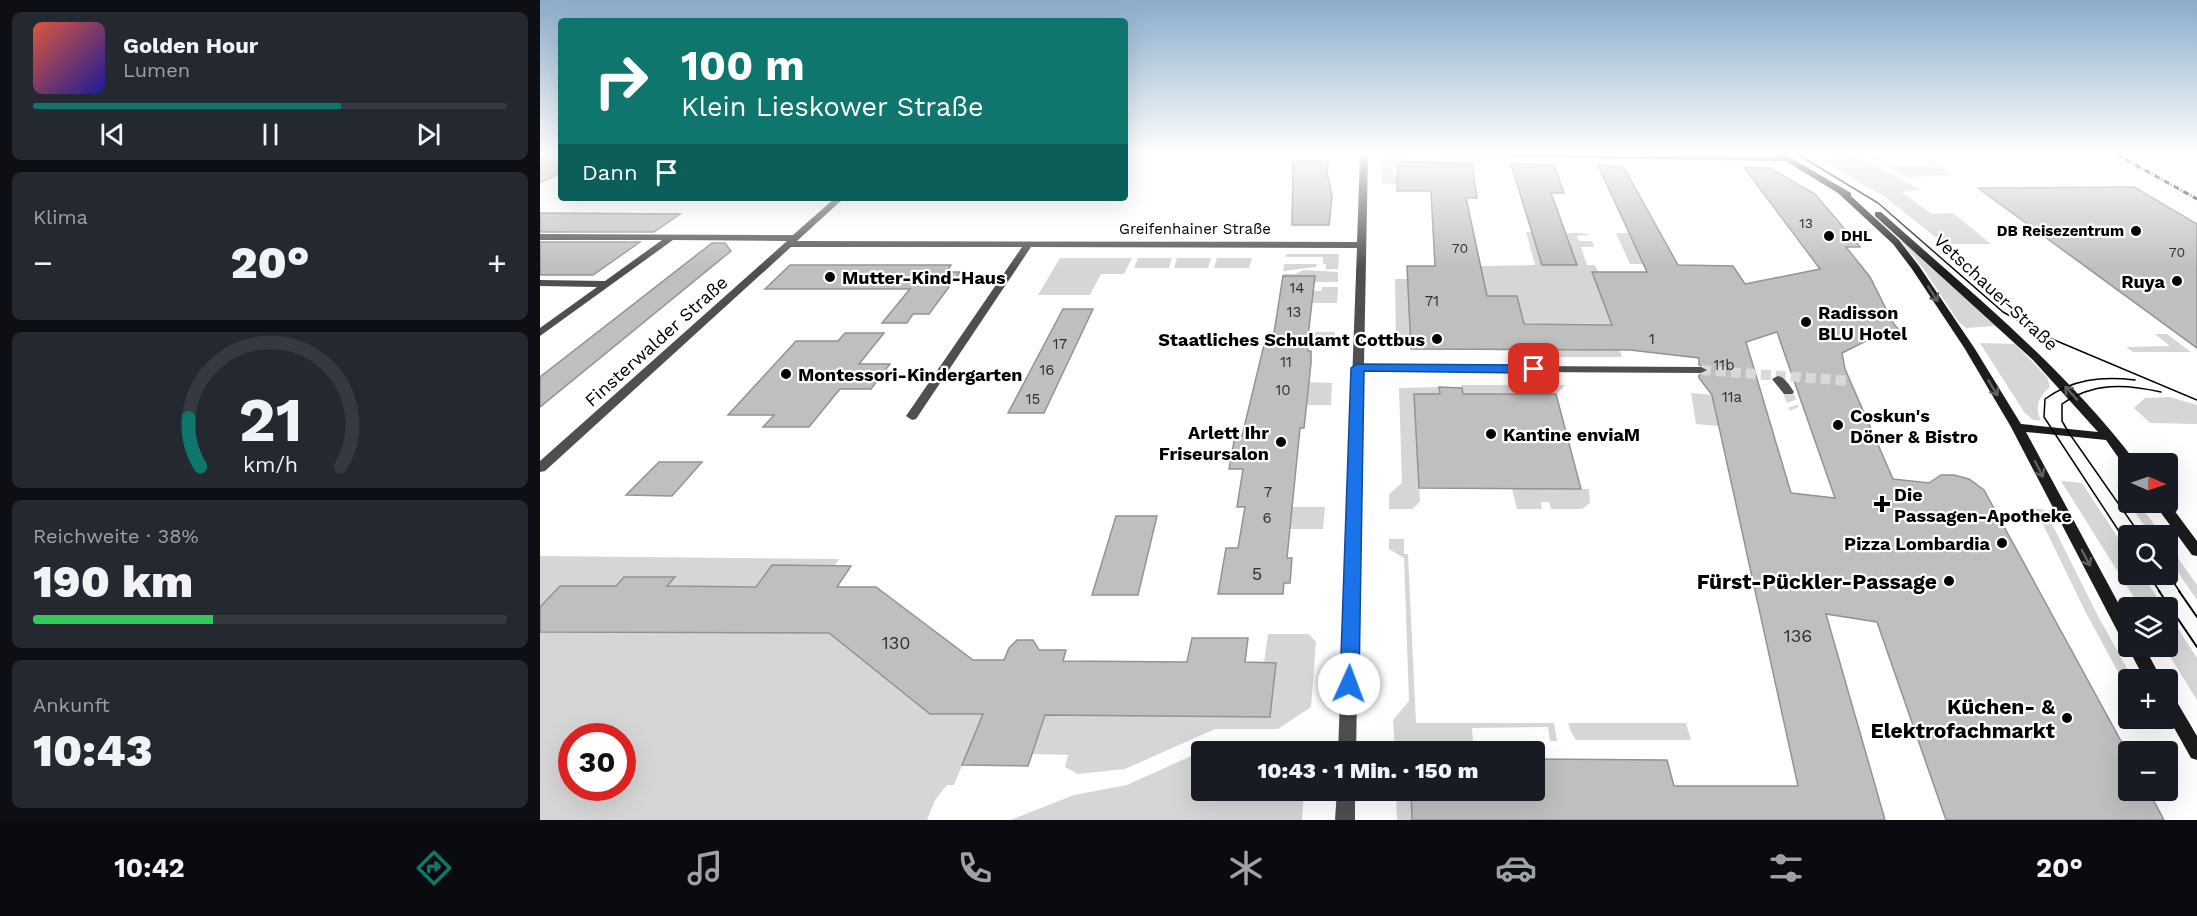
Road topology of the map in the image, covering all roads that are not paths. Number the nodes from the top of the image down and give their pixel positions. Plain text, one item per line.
1 (1363, 192) edge
2 (1843, 192) edge
3 (1844, 192) edge
4 (837, 201) edge
5 (540, 237) edge
6 (672, 237) junction
7 (791, 241) junction
8 (1029, 244) junction
9 (1361, 245) junction
10 (540, 283) edge
11 (608, 284) junction
12 (540, 333) edge
13 (1357, 368) junction
14 (1701, 370) tunnel mouth
15 (1778, 379) dead end
16 (1788, 392) tunnel mouth
17 (912, 416) dead end
18 (2017, 427) junction
19 (2110, 437) junction
20 (2122, 453) edge
21 (540, 468) edge
22 (2168, 513) edge
23 (2197, 551) edge
24 (2118, 616) edge
25 (2178, 719) edge
26 (1347, 741) edge
27 (2197, 752) edge
28 (1346, 801) edge
29 (1345, 820) edge

1 - 9 street
2 -> 18 street, Vetschauer Straße
19 -> 3 street, Vetschauer Straße
4 - 7 street, Finsterwalder Straße
5 - 6 street
6 - 7 street
6 - 11 street
7 - 8 street, Greifenhainer Straße
7 - 21 street, Finsterwalder Straße
8 - 9 street, Greifenhainer Straße
8 - 17 street
9 - 13 street
10 - 11 street
11 - 12 street
13 - 14 street
13 - 26 street
15 - 16 street
18 - 19 street
18 -> 24 street, Vetschauer Straße
19 - 20 street, Vetschauer Straße
22 - 23 street
25 - 27 street
28 - 29 street

